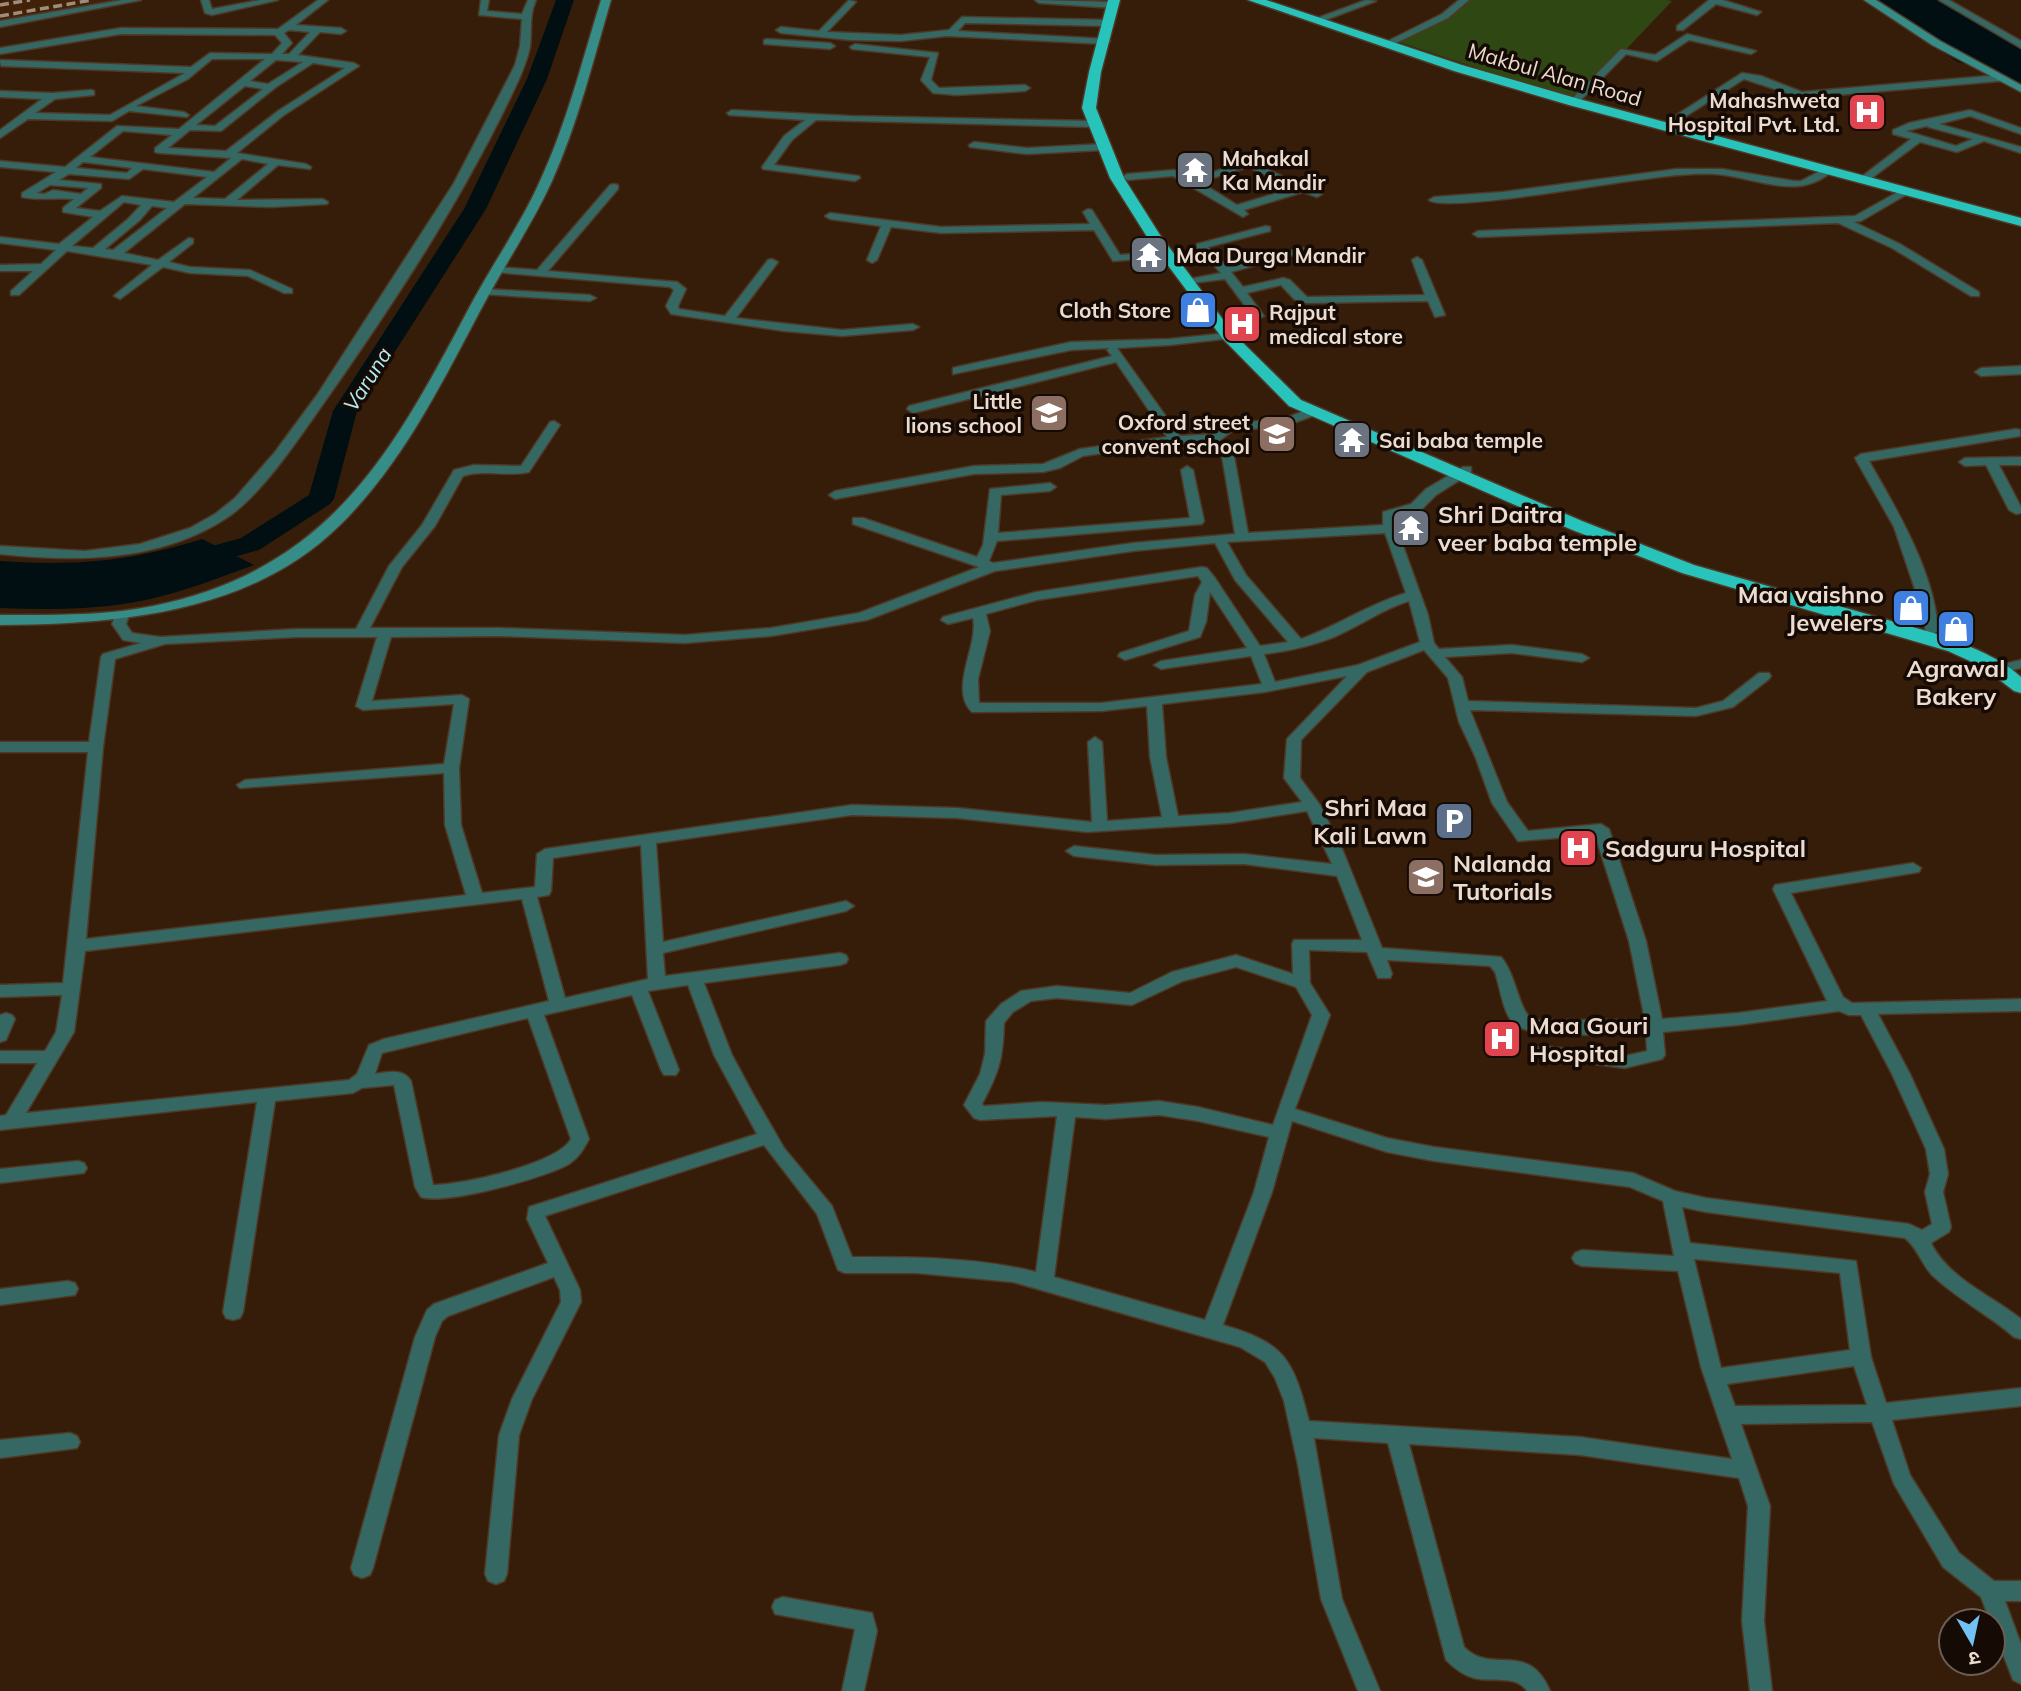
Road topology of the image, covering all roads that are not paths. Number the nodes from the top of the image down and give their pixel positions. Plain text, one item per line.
1 (137, 0) edge
2 (205, 0) edge
3 (274, 0) edge
4 (324, 0) edge
5 (485, 0) edge
6 (532, 0) edge
7 (606, 0) edge
8 (1039, 0) edge
9 (1254, 0) edge
10 (1269, 0) edge
11 (1465, 0) edge
12 (1714, 0) edge
13 (1869, 0) edge
14 (1943, 0) edge
15 (1372, 1) edge
16 (852, 2) dead end
17 (1118, 2) edge
18 (212, 12) junction
19 (1757, 12) dead end
20 (526, 17) junction
21 (1320, 19) junction
22 (86, 23) junction
23 (1110, 23) junction
24 (0, 24) edge
25 (1680, 28) dead end
26 (196, 29) junction
27 (282, 29) junction
28 (318, 29) junction
29 (781, 30) dead end
30 (228, 31) junction
31 (341, 31) dead end
32 (821, 34) junction
33 (951, 34) junction
34 (920, 36) junction
35 (861, 37) junction
36 (1105, 41) junction
37 (1393, 41) junction
38 (767, 42) dead end
39 (2021, 45) edge
40 (850, 47) junction
41 (299, 50) junction
42 (0, 51) edge
43 (1751, 51) dead end
44 (908, 52) junction
45 (338, 54) dead end
46 (1424, 54) junction
47 (209, 56) junction
48 (274, 57) junction
49 (289, 57) junction
50 (312, 60) junction
51 (1, 63) edge
52 (140, 69) junction
53 (193, 70) junction
54 (2000, 78) junction
55 (181, 79) junction
56 (240, 82) junction
57 (269, 87) junction
58 (1024, 88) dead end
59 (2021, 89) edge
60 (91, 93) dead end
61 (0, 94) edge
62 (52, 96) junction
63 (1576, 100) junction
64 (126, 108) junction
65 (732, 113) dead end
66 (184, 115) dead end
67 (29, 116) junction
68 (814, 117) junction
69 (113, 118) junction
70 (1669, 123) junction
71 (1921, 123) junction
72 (1094, 124) junction
73 (121, 128) junction
74 (198, 128) junction
75 (182, 130) junction
76 (2021, 131) edge
77 (0, 135) edge
78 (1983, 138) junction
79 (1917, 139) junction
80 (974, 145) dead end
81 (1103, 147) junction
82 (2021, 150) edge
83 (178, 152) junction
84 (234, 155) junction
85 (81, 159) junction
86 (1236, 159) dead end
87 (276, 162) junction
88 (0, 164) edge
89 (1249, 164) junction
90 (141, 166) junction
91 (306, 167) dead end
92 (66, 170) junction
93 (1826, 172) junction
94 (217, 175) junction
95 (130, 176) junction
96 (1127, 177) junction
97 (855, 178) dead end
98 (1863, 179) junction
99 (1192, 181) junction
100 (47, 182) junction
101 (97, 186) junction
102 (614, 187) dead end
103 (1304, 188) junction
104 (1905, 191) junction
105 (1317, 194) dead end
106 (83, 197) junction
107 (1434, 200) dead end
108 (150, 202) junction
109 (323, 202) dead end
110 (182, 203) junction
111 (227, 203) junction
112 (1088, 212) dead end
113 (102, 215) junction
114 (830, 216) dead end
115 (1838, 219) junction
116 (2021, 222) edge
117 (887, 224) junction
118 (1096, 227) junction
119 (1266, 229) dead end
120 (1478, 234) dead end
121 (0, 240) edge
122 (189, 241) dead end
123 (65, 246) junction
124 (1165, 250) junction
125 (96, 251) junction
126 (1303, 251) dead end
127 (115, 254) junction
128 (872, 260) dead end
129 (1417, 260) dead end
130 (159, 262) junction
131 (772, 262) dead end
132 (44, 267) junction
133 (0, 268) edge
134 (498, 270) junction
135 (1226, 272) junction
136 (540, 273) junction
137 (1188, 282) junction
138 (0, 285) edge
139 (288, 291) dead end
140 (1240, 291) junction
141 (485, 292) junction
142 (1975, 294) dead end
143 (120, 296) dead end
144 (590, 298) dead end
145 (1433, 298) junction
146 (1439, 315) dead end
147 (1258, 316) dead end
148 (729, 319) junction
149 (914, 327) dead end
150 (1228, 336) junction
151 (1108, 344) junction
152 (1119, 358) junction
153 (2021, 370) edge
154 (957, 371) dead end
155 (1980, 372) dead end
156 (1278, 387) junction
157 (913, 409) dead end
158 (1314, 411) junction
159 (554, 425) dead end
160 (2016, 433) dead end
161 (1175, 440) junction
162 (1228, 456) dead end
163 (1990, 461) junction
164 (2021, 461) edge
165 (1965, 462) dead end
166 (1187, 470) dead end
167 (1465, 472) junction
168 (1050, 487) dead end
169 (835, 495) dead end
170 (2016, 510) dead end
171 (858, 521) dead end
172 (1390, 529) junction
173 (991, 537) junction
174 (1242, 537) junction
175 (1219, 539) junction
176 (0, 550) edge
177 (986, 565) junction
178 (1210, 581) junction
179 (1413, 595) junction
180 (978, 610) junction
181 (122, 615) junction
182 (0, 620) edge
183 (948, 620) dead end
184 (1931, 631) junction
185 (361, 632) junction
186 (385, 632) junction
187 (164, 640) junction
188 (1298, 645) junction
189 (1432, 648) junction
190 (1256, 652) junction
191 (1125, 656) dead end
192 (1582, 658) dead end
193 (1161, 665) dead end
194 (2014, 668) edge
195 (1362, 669) junction
196 (1764, 676) dead end
197 (1270, 687) junction
198 (2021, 687) edge
199 (1154, 701) junction
200 (1462, 705) junction
201 (1095, 742) dead end
202 (0, 747) edge
203 (96, 747) junction
204 (451, 768) junction
205 (245, 785) dead end
206 (1312, 806) junction
207 (1171, 822) junction
208 (1100, 826) junction
209 (648, 839) junction
210 (1074, 851) dead end
211 (1913, 868) dead end
212 (1343, 871) junction
213 (528, 892) junction
214 (475, 898) junction
215 (846, 906) dead end
216 (77, 946) junction
217 (655, 949) junction
218 (1374, 949) junction
219 (840, 959) dead end
220 (1384, 974) dead end
221 (694, 978) junction
222 (657, 983) junction
223 (1302, 983) junction
224 (638, 988) junction
225 (71, 989) junction
226 (0, 991) edge
227 (2021, 1005) edge
228 (559, 1006) junction
229 (1840, 1006) junction
230 (1866, 1008) junction
231 (534, 1012) junction
232 (1656, 1026) junction
233 (1543, 1052) dead end
234 (0, 1056) edge
235 (50, 1057) junction
236 (670, 1069) dead end
237 (362, 1082) junction
238 (267, 1096) junction
239 (1067, 1110) junction
240 (1285, 1112) junction
241 (6, 1122) edge
242 (1279, 1133) junction
243 (769, 1137) junction
244 (78, 1168) dead end
245 (0, 1175) edge
246 (1671, 1197) junction
247 (1920, 1240) junction
248 (1683, 1257) junction
249 (1582, 1258) dead end
250 (559, 1267) junction
251 (1045, 1282) junction
252 (68, 1289) dead end
253 (0, 1297) edge
254 (233, 1312) dead end
255 (1211, 1331) junction
256 (2021, 1331) edge
257 (1861, 1357) junction
258 (1714, 1377) junction
259 (2021, 1397) edge
260 (1879, 1411) junction
261 (1728, 1415) junction
262 (1301, 1429) junction
263 (1396, 1436) junction
264 (70, 1443) dead end
265 (0, 1449) edge
266 (1746, 1470) junction
267 (362, 1568) dead end
268 (496, 1574) dead end
269 (1990, 1591) junction
270 (2021, 1591) edge
271 (783, 1607) dead end
272 (2021, 1673) edge
273 (853, 1691) edge
274 (1369, 1691) edge
275 (1539, 1691) edge
276 (1761, 1691) edge

1 - 22 street
2 - 18 street
3 - 18 street
4 - 27 street
5 - 20 street
6 - 20 street
7 - 134 street
8 - 17 street
9 - 21 highway, Makbul Alan Road
10 - 21 highway, Makbul Alan Road
11 - 37 street
12 - 19 street
12 - 25 street
13 - 54 street
14 - 39 street
15 - 21 street
16 - 32 street
17 - 23 highway
17 - 96 highway
18 - 26 street
20 - 176 street
21 - 37 highway, Makbul Alan Road
21 - 46 highway, Makbul Alan Road
22 - 24 street
22 - 26 street
22 - 42 street
23 - 33 street
23 - 36 highway
26 - 30 street
27 - 28 street
27 - 30 street
27 - 48 street
28 - 31 street
28 - 41 street
29 - 32 street
30 - 47 street
32 - 35 street
33 - 34 street
33 - 36 street
34 - 35 street
34 - 44 street
35 - 40 street
36 - 72 highway
37 - 46 highway, Makbul Alan Road
38 - 40 street
40 - 44 street
41 - 45 street
41 - 49 street
43 - 63 street
44 - 58 street
46 - 63 highway, Makbul Alan Road
47 - 48 street
47 - 53 street
48 - 49 street
48 - 56 street
49 - 50 street
50 - 57 street
50 - 84 street
51 - 52 street
52 - 53 street
52 - 55 street
53 - 55 street
54 - 59 street
54 - 70 street
55 - 64 street
56 - 57 street
56 - 75 street
57 - 74 street
60 - 62 street
61 - 62 street
62 - 67 street
63 - 70 highway, Makbul Alan Road
63 - 93 highway, Makbul Alan Road
64 - 66 street
64 - 69 street
65 - 68 street
67 - 69 street
67 - 77 street
68 - 72 street
68 - 97 street
69 - 73 street
70 - 98 highway, Makbul Alan Road
71 - 76 street
71 - 78 street
71 - 79 street
72 - 81 highway
73 - 75 street
73 - 85 street
74 - 75 street
74 - 83 street
75 - 83 street
78 - 79 street
78 - 82 street
79 - 98 street
80 - 81 street
81 - 124 highway
83 - 84 street
84 - 87 street
84 - 94 street
85 - 90 street
85 - 92 street
86 - 89 street
87 - 91 street
87 - 111 street
88 - 92 street
89 - 99 street
89 - 103 street
90 - 94 street
90 - 95 street
92 - 95 street
92 - 100 street
93 - 98 highway, Makbul Alan Road
93 - 107 street
94 - 110 street
95 - 101 street
96 - 99 street
96 - 124 highway
98 - 104 highway, Makbul Alan Road
99 - 103 street
100 - 101 street
100 - 106 street
101 - 106 street
102 - 136 street
103 - 105 street
104 - 115 street
104 - 116 highway, Makbul Alan Road
106 - 113 street
108 - 110 street
108 - 113 street
108 - 125 street
109 - 111 street
110 - 111 street
110 - 127 street
112 - 118 street
113 - 123 street
114 - 117 street
115 - 120 street
115 - 142 street
117 - 118 street
117 - 128 street
118 - 124 street
119 - 135 street
121 - 123 street
122 - 130 street
123 - 125 street
123 - 132 street
124 - 137 highway
125 - 127 street
126 - 135 street
127 - 130 street
129 - 145 street
130 - 139 street
130 - 143 street
131 - 148 street
132 - 133 street
132 - 138 street
134 - 136 street
134 - 141 street
135 - 137 street
135 - 140 street
136 - 148 street
137 - 150 highway
140 - 145 street
140 - 147 street
141 - 144 street
141 - 181 street
145 - 146 street
148 - 149 street
150 - 151 street
150 - 156 highway
151 - 152 street
151 - 154 street
152 - 157 street
152 - 161 street
153 - 155 street
156 - 158 highway
156 - 167 highway
158 - 161 street
158 - 167 highway
159 - 185 street
160 - 184 street
161 - 169 street
162 - 174 street
163 - 164 street
163 - 165 street
163 - 170 street
166 - 173 street
167 - 172 street
167 - 184 highway
167 - 194 highway
168 - 173 street
171 - 177 street
172 - 174 street
172 - 179 street
173 - 177 street
174 - 175 street
175 - 177 street
175 - 188 street
177 - 186 street
178 - 180 street
178 - 190 street
178 - 191 street
179 - 188 street
179 - 189 street
180 - 183 street
180 - 199 street
181 - 182 street
181 - 187 street
184 - 194 highway
185 - 186 street
185 - 187 street
186 - 204 street
187 - 203 street
188 - 190 street
189 - 192 street
189 - 195 street
189 - 200 street
190 - 193 street
190 - 197 street
194 - 198 highway
195 - 197 street
195 - 206 street
196 - 200 street
197 - 199 street
199 - 207 street
200 - 232 street
201 - 208 street
202 - 203 street
203 - 216 street
204 - 205 street
204 - 214 street
206 - 207 street
206 - 212 street
207 - 208 street
208 - 209 street
209 - 213 street
209 - 217 street
210 - 212 street
211 - 229 street
212 - 218 street
213 - 214 street
213 - 228 street
214 - 216 street
215 - 217 street
216 - 225 street
217 - 222 street
218 - 220 street
218 - 223 street
218 - 232 street
219 - 221 street
221 - 222 street
221 - 243 street
222 - 224 street
223 - 239 street
223 - 240 street
224 - 228 street
224 - 236 street
225 - 226 street
225 - 235 street
227 - 230 street
228 - 231 street
229 - 230 street
229 - 232 street
230 - 247 street
231 - 237 street
231 - 237 street
232 - 233 street
234 - 235 street
235 - 241 street
237 - 238 street
238 - 241 street
238 - 254 street
239 - 242 street
239 - 251 street
240 - 242 street
240 - 246 street
242 - 255 street
243 - 250 street
243 - 251 street
244 - 245 street
246 - 247 street
246 - 248 street
247 - 256 street
248 - 249 street
248 - 257 street
248 - 258 street
250 - 267 street
250 - 268 street
251 - 255 street
252 - 253 street
255 - 262 street
257 - 258 street
257 - 260 street
258 - 261 street
259 - 260 street
260 - 261 street
260 - 269 street
261 - 266 street
262 - 263 street
262 - 274 street
263 - 266 street
263 - 275 street
264 - 265 street
266 - 276 street
269 - 270 street
269 - 272 street
271 - 273 street

